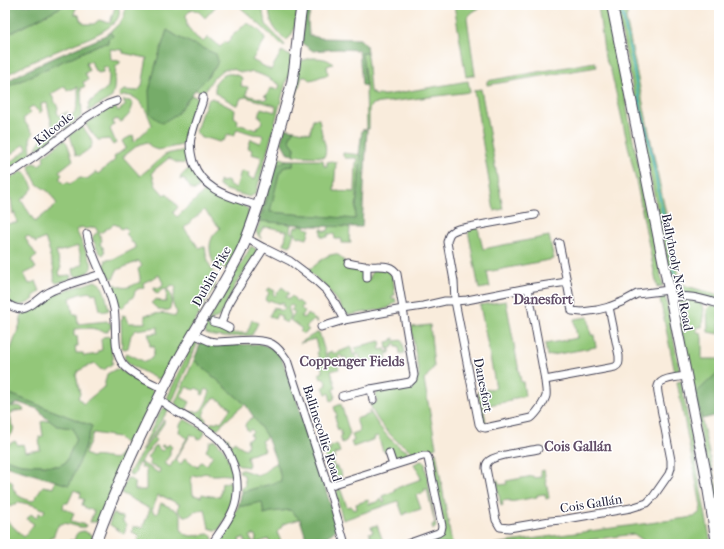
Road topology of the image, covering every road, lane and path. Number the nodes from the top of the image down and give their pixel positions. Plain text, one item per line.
1 (302, 5) edge
2 (612, 5) edge
3 (203, 97) dead end
4 (117, 101) dead end
5 (5, 175) edge
6 (258, 206) junction
7 (535, 215) dead end
8 (87, 234) dead end
9 (246, 238) junction
10 (559, 243) dead end
11 (264, 248) junction
12 (348, 263) dead end
13 (367, 266) junction
14 (101, 274) junction
15 (367, 278) dead end
16 (567, 282) junction
17 (528, 288) junction
18 (670, 294) junction
19 (455, 301) junction
20 (5, 302) edge
21 (719, 304) edge
22 (609, 307) junction
23 (403, 309) junction
24 (344, 320) junction
25 (213, 322) dead end
26 (221, 324) junction
27 (321, 327) dead end
28 (229, 328) dead end
29 (194, 334) junction
30 (686, 376) junction
31 (545, 380) junction
32 (164, 389) junction
33 (371, 389) junction
34 (342, 396) dead end
35 (159, 400) junction
36 (373, 400) dead end
37 (538, 449) dead end
38 (389, 453) dead end
39 (393, 465) junction
40 (328, 486) junction
41 (95, 544) edge
42 (212, 544) edge
43 (345, 544) edge
44 (407, 544) edge
45 (717, 544) edge

1 - 6 street, Dublin Pike
2 - 18 street, Ballyhooly New Road
3 - 6 street
4 - 5 street, Kilcoole
6 - 9 street, Dublin Pike
7 - 19 street, Danesfort
8 - 14 street
9 - 11 street
9 - 29 street, Dublin Pike
10 - 16 street
11 - 24 street
11 - 26 street
12 - 13 street
13 - 15 street
13 - 23 street
14 - 20 street
14 - 32 street
16 - 17 street
16 - 22 street
17 - 19 street
17 - 31 street, Danesfort
18 - 21 street
18 - 22 street
18 - 30 street, Ballyhooly New Road
19 - 23 street
19 - 31 street, Danesfort
22 - 31 street
23 - 24 street
23 - 33 street
24 - 27 street
25 - 26 street
26 - 28 street
29 - 32 street, Dublin Pike
29 - 40 street, Ballinecollie Road
30 - 37 street, Cois Gallán
30 - 45 street, Ballyhooly New Road
32 - 35 street, Dublin Pike
33 - 34 street
33 - 36 street
35 - 41 street, Dublin Pike
35 - 42 street
38 - 39 street
39 - 40 street
39 - 44 street
40 - 43 street, Ballinecollie Road

